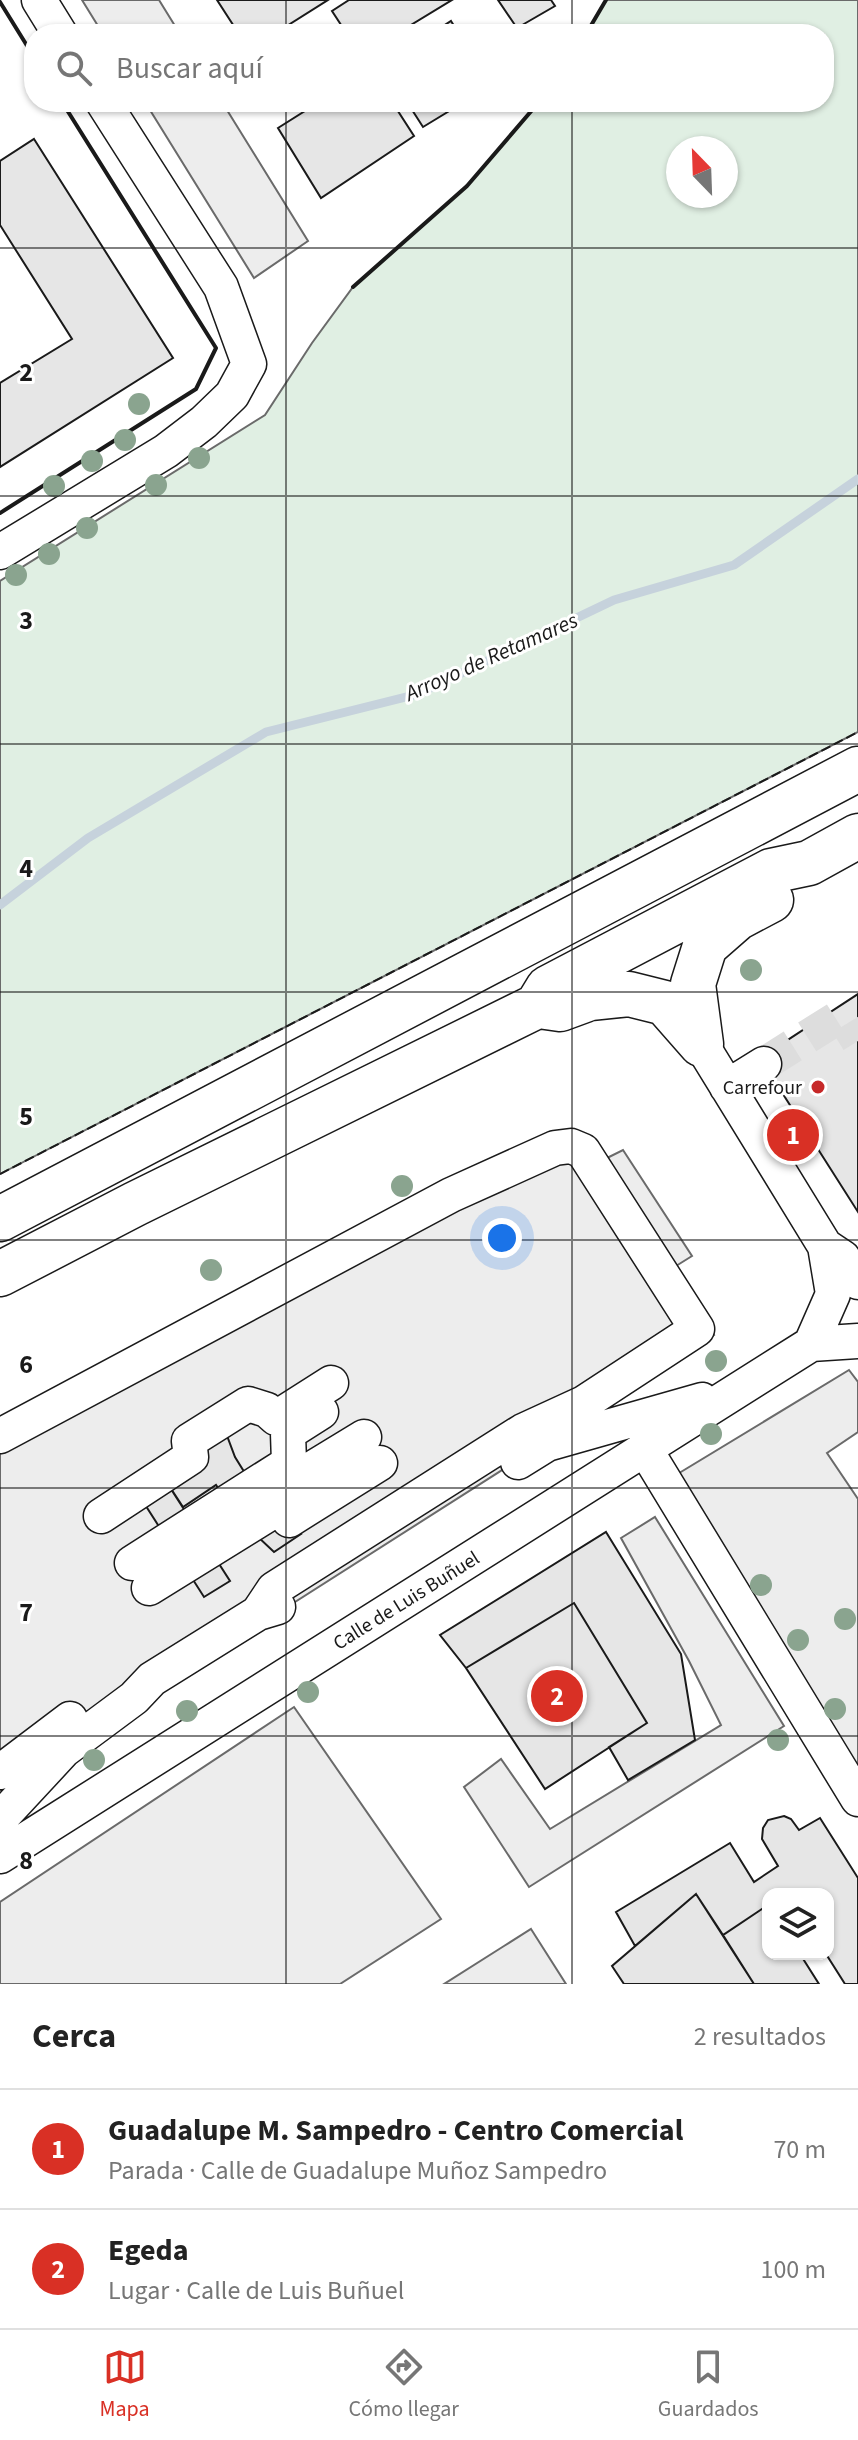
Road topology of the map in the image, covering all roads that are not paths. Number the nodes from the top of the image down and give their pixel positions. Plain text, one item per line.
1 (39, 0) edge
2 (54, 24) edge
3 (109, 112) edge
4 (0, 552) edge
5 (858, 769) edge
6 (858, 836) edge
7 (809, 863) junction
8 (537, 1006) junction
9 (701, 1044) junction
10 (764, 1064) tunnel mouth
11 (727, 1087) junction
12 (0, 1219) edge
13 (825, 1246) junction
14 (0, 1274) edge
15 (858, 1282) edge
16 (858, 1341) edge
17 (811, 1344) junction
18 (737, 1390) junction
19 (0, 1436) edge
20 (645, 1449) junction
21 (372, 1450) dead end
22 (101, 1516) dead end
23 (258, 1613) junction
24 (152, 1679) junction
25 (0, 1772) edge
26 (858, 1799) edge
27 (0, 1819) edge
28 (0, 1856) edge

1 - 2 street
3 - 4 street
5 - 12 highway
6 - 7 highway
7 - 8 highway
7 - 9 highway
8 - 9 highway
8 - 14 highway
9 - 11 street
10 - 11 street
11 - 13 street
13 - 15 street
13 - 17 street
16 - 17 street, Calle de Luis Buñuel
17 - 18 street, Calle de Luis Buñuel
18 - 20 street, Calle de Luis Buñuel
18 - 23 street
19 - 23 street
20 - 26 street
20 - 28 street, Calle de Luis Buñuel
21 - 22 street
23 - 24 street
24 - 25 street
24 - 27 street

